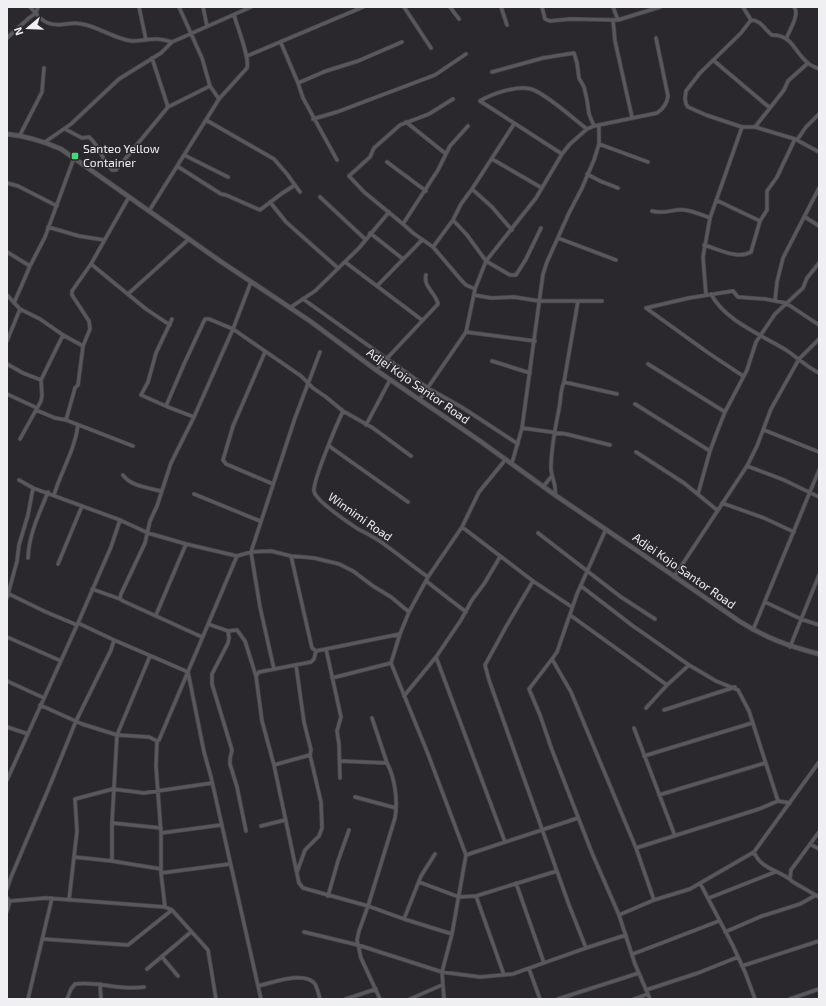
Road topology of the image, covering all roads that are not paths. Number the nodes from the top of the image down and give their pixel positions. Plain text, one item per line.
1 (30, 7) edge
2 (38, 7) edge
3 (139, 7) edge
4 (179, 7) edge
5 (202, 7) edge
6 (242, 7) edge
7 (251, 7) edge
8 (363, 7) edge
9 (450, 7) edge
10 (501, 7) edge
11 (542, 7) edge
12 (613, 7) edge
13 (660, 7) edge
14 (743, 7) edge
15 (794, 7) edge
16 (406, 8) edge
17 (243, 12) junction
18 (36, 13) junction
19 (234, 15) junction
20 (458, 20) dead end
21 (613, 20) junction
22 (618, 20) junction
23 (750, 20) junction
24 (507, 25) dead end
25 (207, 26) junction
26 (190, 34) junction
27 (787, 37) junction
28 (7, 38) edge
29 (656, 38) dead end
30 (146, 40) junction
31 (172, 42) junction
32 (402, 42) dead end
33 (281, 43) junction
34 (431, 48) dead end
35 (466, 54) dead end
36 (247, 56) junction
37 (152, 58) junction
38 (713, 60) junction
39 (808, 63) junction
40 (44, 68) dead end
41 (819, 70) edge
42 (492, 72) dead end
43 (298, 83) junction
44 (210, 86) junction
45 (219, 99) junction
46 (453, 99) dead end
47 (168, 107) junction
48 (770, 108) junction
49 (819, 114) edge
50 (632, 117) junction
51 (313, 119) junction
52 (206, 120) junction
53 (406, 122) junction
54 (514, 124) junction
55 (599, 125) junction
56 (468, 126) dead end
57 (594, 126) junction
58 (742, 127) junction
59 (755, 127) junction
60 (65, 128) junction
61 (587, 129) junction
62 (7, 134) edge
63 (20, 135) junction
64 (796, 140) junction
65 (45, 142) junction
66 (599, 144) junction
67 (819, 152) edge
68 (446, 154) junction
69 (562, 154) junction
70 (184, 155) junction
71 (74, 158) junction
72 (492, 159) junction
73 (337, 160) dead end
74 (387, 162) dead end
75 (648, 162) dead end
76 (177, 166) junction
77 (587, 174) junction
78 (228, 177) dead end
79 (7, 183) edge
80 (295, 185) junction
81 (542, 188) junction
82 (618, 188) dead end
83 (819, 188) edge
84 (472, 189) junction
85 (426, 191) junction
86 (300, 192) dead end
87 (129, 197) junction
88 (320, 197) dead end
89 (716, 200) junction
90 (270, 202) junction
91 (57, 206) junction
92 (149, 211) junction
93 (652, 211) dead end
94 (389, 212) junction
95 (805, 216) junction
96 (710, 218) junction
97 (453, 220) junction
98 (760, 221) junction
99 (404, 224) junction
100 (819, 226) edge
101 (48, 227) junction
102 (541, 228) dead end
103 (512, 230) junction
104 (370, 233) junction
105 (558, 238) junction
106 (189, 239) junction
107 (365, 239) junction
108 (104, 240) junction
109 (422, 240) junction
110 (704, 245) junction
111 (433, 247) junction
112 (7, 252) edge
113 (403, 259) junction
114 (616, 260) dead end
115 (486, 261) junction
116 (344, 262) junction
117 (819, 263) edge
118 (91, 264) junction
119 (30, 266) junction
120 (338, 268) junction
121 (426, 275) dead end
122 (251, 282) junction
123 (377, 286) junction
124 (475, 289) junction
125 (128, 294) junction
126 (711, 294) junction
127 (7, 295) edge
128 (474, 295) junction
129 (706, 295) junction
130 (303, 299) junction
131 (539, 301) junction
132 (578, 301) junction
133 (602, 301) dead end
134 (776, 301) junction
135 (14, 303) junction
136 (786, 303) junction
137 (291, 307) junction
138 (20, 309) junction
139 (172, 319) dead end
140 (422, 320) junction
141 (170, 325) junction
142 (819, 325) edge
143 (233, 329) junction
144 (466, 332) junction
145 (63, 335) junction
146 (760, 336) junction
147 (819, 339) edge
148 (7, 341) edge
149 (535, 341) junction
150 (83, 346) junction
151 (265, 352) junction
152 (320, 352) dead end
153 (388, 358) junction
154 (799, 359) junction
155 (492, 361) dead end
156 (7, 364) edge
157 (648, 364) dead end
158 (376, 370) junction
159 (530, 373) junction
160 (819, 373) edge
161 (743, 376) junction
162 (41, 380) junction
163 (390, 380) junction
164 (564, 382) junction
165 (308, 383) junction
166 (428, 388) junction
167 (7, 394) edge
168 (617, 394) dead end
169 (420, 399) junction
170 (635, 404) dead end
171 (166, 406) junction
172 (37, 409) junction
173 (343, 411) junction
174 (725, 412) junction
175 (194, 416) junction
176 (66, 420) junction
177 (78, 424) junction
178 (366, 425) junction
179 (522, 428) junction
180 (764, 430) junction
181 (554, 432) junction
182 (20, 439) dead end
183 (518, 444) junction
184 (610, 445) dead end
185 (132, 446) dead end
186 (329, 446) junction
187 (710, 451) junction
188 (636, 452) dead end
189 (819, 452) edge
190 (411, 456) dead end
191 (506, 459) junction
192 (512, 464) junction
193 (747, 466) junction
194 (819, 470) edge
195 (123, 474) dead end
196 (551, 477) junction
197 (19, 480) dead end
198 (273, 484) junction
199 (543, 487) junction
200 (33, 488) junction
201 (161, 491) junction
202 (48, 492) junction
203 (194, 494) dead end
204 (698, 494) junction
205 (810, 494) junction
206 (54, 495) junction
207 (555, 495) junction
208 (819, 497) edge
209 (408, 502) dead end
210 (722, 503) junction
211 (82, 506) junction
212 (718, 510) junction
213 (120, 520) junction
214 (260, 522) junction
215 (462, 527) junction
216 (606, 530) junction
217 (794, 532) junction
218 (148, 533) junction
219 (538, 534) dead end
220 (186, 544) junction
221 (251, 552) junction
222 (237, 556) junction
223 (291, 556) junction
224 (500, 557) junction
225 (28, 558) dead end
226 (58, 564) dead end
227 (587, 572) junction
228 (819, 575) edge
229 (428, 577) junction
230 (674, 577) junction
231 (426, 581) junction
232 (533, 581) junction
233 (581, 586) junction
234 (92, 589) junction
235 (9, 594) junction
236 (7, 598) edge
237 (120, 599) junction
238 (765, 602) junction
239 (572, 607) junction
240 (410, 612) junction
241 (466, 612) junction
242 (156, 615) junction
243 (570, 615) junction
244 (655, 619) dead end
245 (801, 619) junction
246 (77, 624) junction
247 (208, 624) junction
248 (819, 625) edge
249 (753, 630) junction
250 (228, 631) junction
251 (400, 634) junction
252 (7, 637) edge
253 (202, 637) junction
254 (114, 640) junction
255 (790, 646) junction
256 (326, 649) junction
257 (316, 651) junction
258 (819, 654) edge
259 (150, 656) junction
260 (436, 658) junction
261 (552, 660) junction
262 (60, 661) junction
263 (391, 663) junction
264 (296, 665) junction
265 (689, 665) junction
266 (274, 668) junction
267 (188, 672) junction
268 (256, 676) junction
269 (332, 678) junction
270 (7, 682) edge
271 (667, 685) junction
272 (735, 688) junction
273 (404, 696) junction
274 (44, 698) junction
275 (40, 705) junction
276 (646, 708) dead end
277 (664, 710) dead end
278 (372, 718) dead end
279 (76, 720) junction
280 (752, 723) junction
281 (7, 727) edge
282 (634, 728) dead end
283 (28, 734) junction
284 (117, 734) junction
285 (157, 741) junction
286 (310, 755) junction
287 (644, 756) junction
288 (340, 761) junction
289 (819, 762) edge
290 (387, 763) junction
291 (765, 763) junction
292 (274, 765) junction
293 (9, 769) edge
294 (340, 778) dead end
295 (7, 780) edge
296 (212, 783) junction
297 (113, 789) junction
298 (158, 792) junction
299 (659, 795) junction
300 (355, 797) dead end
301 (778, 800) junction
302 (790, 803) junction
303 (396, 808) junction
304 (578, 818) junction
305 (285, 820) junction
306 (112, 823) junction
307 (221, 825) junction
308 (261, 826) dead end
309 (161, 828) junction
310 (542, 829) junction
311 (349, 830) dead end
312 (246, 831) dead end
313 (819, 832) edge
314 (162, 833) junction
315 (675, 836) junction
316 (505, 842) junction
317 (810, 844) junction
318 (636, 848) junction
319 (819, 849) edge
320 (754, 852) junction
321 (435, 854) dead end
322 (466, 855) junction
323 (74, 857) junction
324 (112, 861) junction
325 (230, 864) junction
326 (161, 869) junction
327 (557, 871) junction
328 (775, 872) junction
329 (296, 873) junction
330 (161, 874) junction
331 (790, 878) junction
332 (419, 882) junction
333 (516, 883) junction
334 (700, 883) junction
335 (7, 889) edge
336 (328, 896) junction
337 (459, 896) junction
338 (476, 896) junction
339 (818, 896) edge
340 (52, 898) junction
341 (709, 898) dead end
342 (8, 900) edge
343 (69, 900) junction
344 (654, 900) junction
345 (368, 906) junction
346 (166, 907) junction
347 (172, 910) junction
348 (7, 912) edge
349 (619, 915) junction
350 (404, 919) junction
351 (719, 921) junction
352 (191, 932) junction
353 (304, 932) dead end
354 (725, 932) junction
355 (452, 934) junction
356 (626, 935) junction
357 (42, 939) junction
358 (819, 941) edge
359 (358, 945) junction
360 (586, 948) junction
361 (633, 954) junction
362 (162, 957) junction
363 (738, 957) junction
364 (544, 963) junction
365 (742, 966) junction
366 (528, 969) junction
367 (147, 970) dead end
368 (442, 972) junction
369 (639, 972) junction
370 (504, 975) junction
371 (178, 976) dead end
372 (100, 984) junction
373 (442, 985) junction
374 (258, 986) junction
375 (144, 987) dead end
376 (376, 989) junction
377 (819, 989) edge
378 (646, 990) junction
379 (648, 994) junction
380 (28, 999) edge
381 (68, 999) edge
382 (101, 999) edge
383 (216, 999) edge
384 (261, 999) edge
385 (320, 999) edge
386 (346, 999) edge
387 (380, 999) edge
388 (410, 999) edge
389 (444, 999) edge
390 (540, 999) edge
391 (558, 999) edge
392 (634, 999) edge
393 (650, 999) edge
394 (755, 999) edge
395 (790, 999) edge

1 - 18 street
2 - 18 street
3 - 30 street
4 - 26 street
5 - 25 street
6 - 17 street
7 - 17 street
8 - 33 street
9 - 20 street
10 - 24 street
11 - 21 street
12 - 22 street
13 - 22 street
14 - 23 street
15 - 27 street
16 - 34 street
17 - 19 street
18 - 28 street
18 - 30 street
19 - 25 street
19 - 36 street
21 - 22 street
21 - 50 street
23 - 27 street
23 - 38 street
25 - 26 street
26 - 31 street
26 - 44 street
27 - 39 street
29 - 50 street
30 - 31 street
31 - 37 street
32 - 43 street
33 - 36 street
33 - 43 street
35 - 51 street
36 - 45 street
37 - 47 street
37 - 60 street
38 - 48 street
38 - 58 street
39 - 41 street
39 - 48 street
40 - 63 street
42 - 57 street
43 - 51 street
44 - 45 street
44 - 47 street
45 - 52 street
46 - 53 street
47 - 60 street
48 - 59 street
49 - 64 street
50 - 55 street
51 - 73 street
52 - 70 street
52 - 80 street
53 - 68 street
53 - 94 street
54 - 61 street
54 - 69 street
54 - 72 street
55 - 57 street
55 - 66 street
56 - 68 street
57 - 61 street
58 - 59 street
58 - 89 street
59 - 64 street
60 - 65 street
61 - 69 street
62 - 63 street, Adjei Kojo Santor Road
63 - 65 street, Adjei Kojo Santor Road
64 - 67 street
64 - 98 street
65 - 71 street, Adjei Kojo Santor Road
66 - 75 street
66 - 77 street
68 - 85 street
69 - 81 street
70 - 76 street
70 - 78 street
71 - 87 street, Adjei Kojo Santor Road
71 - 91 street
72 - 81 street
72 - 84 street
74 - 85 street
76 - 90 street
76 - 92 street
77 - 82 street
77 - 105 street
79 - 91 street
80 - 86 street
80 - 90 street
81 - 103 street
83 - 95 street
84 - 97 street
84 - 103 street
85 - 99 street
87 - 92 street, Adjei Kojo Santor Road
87 - 108 street
88 - 107 street
89 - 96 street
89 - 98 street
90 - 120 street
91 - 101 street
92 - 106 street, Adjei Kojo Santor Road
93 - 96 street
94 - 99 street
94 - 104 street
95 - 100 street
95 - 134 street
96 - 110 street
97 - 111 street
97 - 115 street
98 - 110 street
99 - 109 street
101 - 108 street
101 - 119 street
102 - 115 street
103 - 115 street
104 - 107 street
104 - 113 street
105 - 114 street
105 - 131 street
106 - 122 street, Adjei Kojo Santor Road
106 - 125 street
107 - 116 street
108 - 118 street
109 - 111 street
109 - 113 street
110 - 129 street
111 - 124 street
112 - 119 street
113 - 123 street
115 - 124 street
116 - 120 street
116 - 123 street
117 - 136 street
118 - 125 street
118 - 150 street
119 - 135 street
120 - 130 street
121 - 140 street
122 - 137 street, Adjei Kojo Santor Road
122 - 143 street
123 - 140 street
124 - 128 street
125 - 141 street
126 - 129 street
126 - 134 street
126 - 146 street
127 - 135 street
128 - 131 street
128 - 144 street
129 - 161 street
130 - 137 street
130 - 153 street
131 - 132 street
131 - 149 street
132 - 133 street
132 - 164 street
134 - 136 street
135 - 138 street
136 - 142 street
136 - 146 street
137 - 158 street, Adjei Kojo Santor Road
138 - 145 street
138 - 148 street
139 - 141 street
140 - 153 street
141 - 171 street
143 - 151 street
143 - 171 street
143 - 175 street
144 - 149 street
144 - 166 street
145 - 150 street
145 - 162 street
146 - 154 street
146 - 161 street
147 - 154 street
149 - 159 street
150 - 176 street
151 - 165 street
151 - 198 street
152 - 165 street
153 - 158 street
153 - 166 street
154 - 160 street
154 - 180 street
155 - 159 street
156 - 162 street
157 - 174 street
158 - 163 street, Adjei Kojo Santor Road
159 - 179 street
161 - 174 street
162 - 172 street
163 - 169 street, Adjei Kojo Santor Road
163 - 178 street
164 - 168 street
164 - 181 street
165 - 173 street
165 - 198 street
166 - 169 street
166 - 183 street
167 - 172 street
169 - 191 street, Adjei Kojo Santor Road
170 - 187 street
171 - 175 street
172 - 176 street
172 - 182 street
173 - 178 street
173 - 186 street, Winnimi Road
174 - 187 street
175 - 201 street
176 - 177 street
177 - 185 street
177 - 206 street
178 - 190 street
179 - 181 street
179 - 183 street
180 - 189 street
180 - 193 street
181 - 184 street
181 - 196 street
183 - 192 street
186 - 209 street
186 - 229 street, Winnimi Road
187 - 204 street
188 - 204 street
191 - 192 street, Adjei Kojo Santor Road
191 - 215 street
192 - 199 street, Adjei Kojo Santor Road
193 - 205 street
193 - 210 street
194 - 205 street
195 - 201 street
196 - 199 street
196 - 207 street
197 - 200 street
198 - 214 street
199 - 207 street, Adjei Kojo Santor Road
200 - 202 street
200 - 235 street
201 - 218 street
202 - 206 street
202 - 225 street
203 - 214 street
204 - 212 street
205 - 208 street
205 - 217 street
206 - 211 street
207 - 216 street, Adjei Kojo Santor Road
210 - 212 street
210 - 217 street
211 - 213 street
211 - 226 street
212 - 230 street
213 - 218 street
213 - 234 street
214 - 221 street
215 - 224 street
215 - 229 street
216 - 227 street
216 - 230 street, Adjei Kojo Santor Road
217 - 238 street
218 - 220 street
218 - 237 street
219 - 227 street
220 - 222 street
220 - 242 street
221 - 222 street
221 - 223 street
221 - 266 street
222 - 247 street
223 - 240 street
223 - 257 street
224 - 232 street
224 - 241 street
227 - 233 street
227 - 244 street
228 - 245 street
229 - 231 street
230 - 249 street, Adjei Kojo Santor Road
231 - 240 street
231 - 241 street
232 - 239 street
232 - 310 street
233 - 239 street
233 - 265 street
234 - 237 street
234 - 246 street
235 - 236 street
235 - 246 street
237 - 242 street
238 - 245 street
238 - 249 street
239 - 243 street
240 - 251 street
241 - 260 street
242 - 253 street
243 - 261 street
243 - 271 street
245 - 248 street
245 - 255 street
246 - 254 street
246 - 262 street
247 - 250 street
247 - 253 street
249 - 255 street, Adjei Kojo Santor Road
250 - 268 street
250 - 312 street
251 - 256 street
251 - 263 street
252 - 262 street
253 - 267 street
254 - 259 street
254 - 279 street
255 - 258 street, Adjei Kojo Santor Road
256 - 257 street
256 - 269 street
257 - 264 street
259 - 267 street
259 - 284 street
260 - 273 street
260 - 316 street
261 - 304 street
261 - 318 street
262 - 274 street
263 - 269 street
263 - 273 street
264 - 266 street
264 - 286 street
265 - 271 street
265 - 272 street
266 - 268 street
267 - 285 street
267 - 296 street
268 - 292 street
269 - 288 street
270 - 274 street
271 - 276 street
272 - 277 street
272 - 280 street
273 - 322 street
274 - 275 street
275 - 279 street
275 - 283 street
278 - 290 street
279 - 284 street
279 - 335 street
280 - 287 street
280 - 291 street
281 - 283 street
282 - 287 street
283 - 293 street
284 - 285 street
284 - 297 street
285 - 298 street
286 - 292 street
286 - 329 street
287 - 299 street
288 - 290 street
288 - 294 street
289 - 302 street
290 - 303 street
291 - 299 street
291 - 301 street
292 - 305 street
293 - 295 street
296 - 298 street
296 - 307 street
297 - 298 street
297 - 306 street
297 - 323 street
298 - 309 street
299 - 315 street
300 - 303 street
301 - 302 street
301 - 315 street
302 - 320 street
303 - 345 street
304 - 310 street
304 - 349 street
305 - 308 street
305 - 329 street
306 - 309 street
306 - 324 street
307 - 314 street
307 - 325 street
309 - 314 street
310 - 316 street
310 - 327 street
311 - 336 street
313 - 317 street
314 - 326 street
315 - 318 street
316 - 322 street
317 - 319 street
317 - 331 street
318 - 344 street
320 - 328 street
320 - 334 street
321 - 332 street
322 - 337 street
323 - 324 street
323 - 343 street
324 - 326 street
325 - 330 street
325 - 374 street
326 - 330 street
327 - 333 street
327 - 360 street
328 - 331 street
328 - 341 street
329 - 336 street
330 - 346 street
331 - 339 street
332 - 337 street
332 - 350 street
333 - 338 street
333 - 364 street
334 - 344 street
334 - 351 street
336 - 345 street
337 - 338 street
337 - 355 street
338 - 370 street
339 - 354 street
340 - 342 street
340 - 343 street
340 - 357 street
342 - 348 street
343 - 346 street
344 - 349 street
345 - 350 street
345 - 359 street
346 - 347 street
347 - 352 street
347 - 357 street
349 - 356 street
350 - 355 street
351 - 354 street
351 - 361 street
352 - 362 street
352 - 383 street
353 - 359 street
354 - 363 street
355 - 368 street
356 - 360 street
356 - 361 street
357 - 380 street
358 - 365 street
359 - 368 street
359 - 376 street
360 - 364 street
361 - 369 street
362 - 367 street
362 - 371 street
363 - 365 street
363 - 378 street
364 - 366 street
365 - 394 street
366 - 370 street
366 - 390 street
368 - 370 street
368 - 373 street
369 - 378 street
369 - 391 street
372 - 375 street
372 - 381 street
372 - 382 street
373 - 388 street
373 - 389 street
374 - 384 street
374 - 385 street
376 - 386 street
376 - 387 street
377 - 395 street
378 - 379 street
379 - 392 street
379 - 393 street

